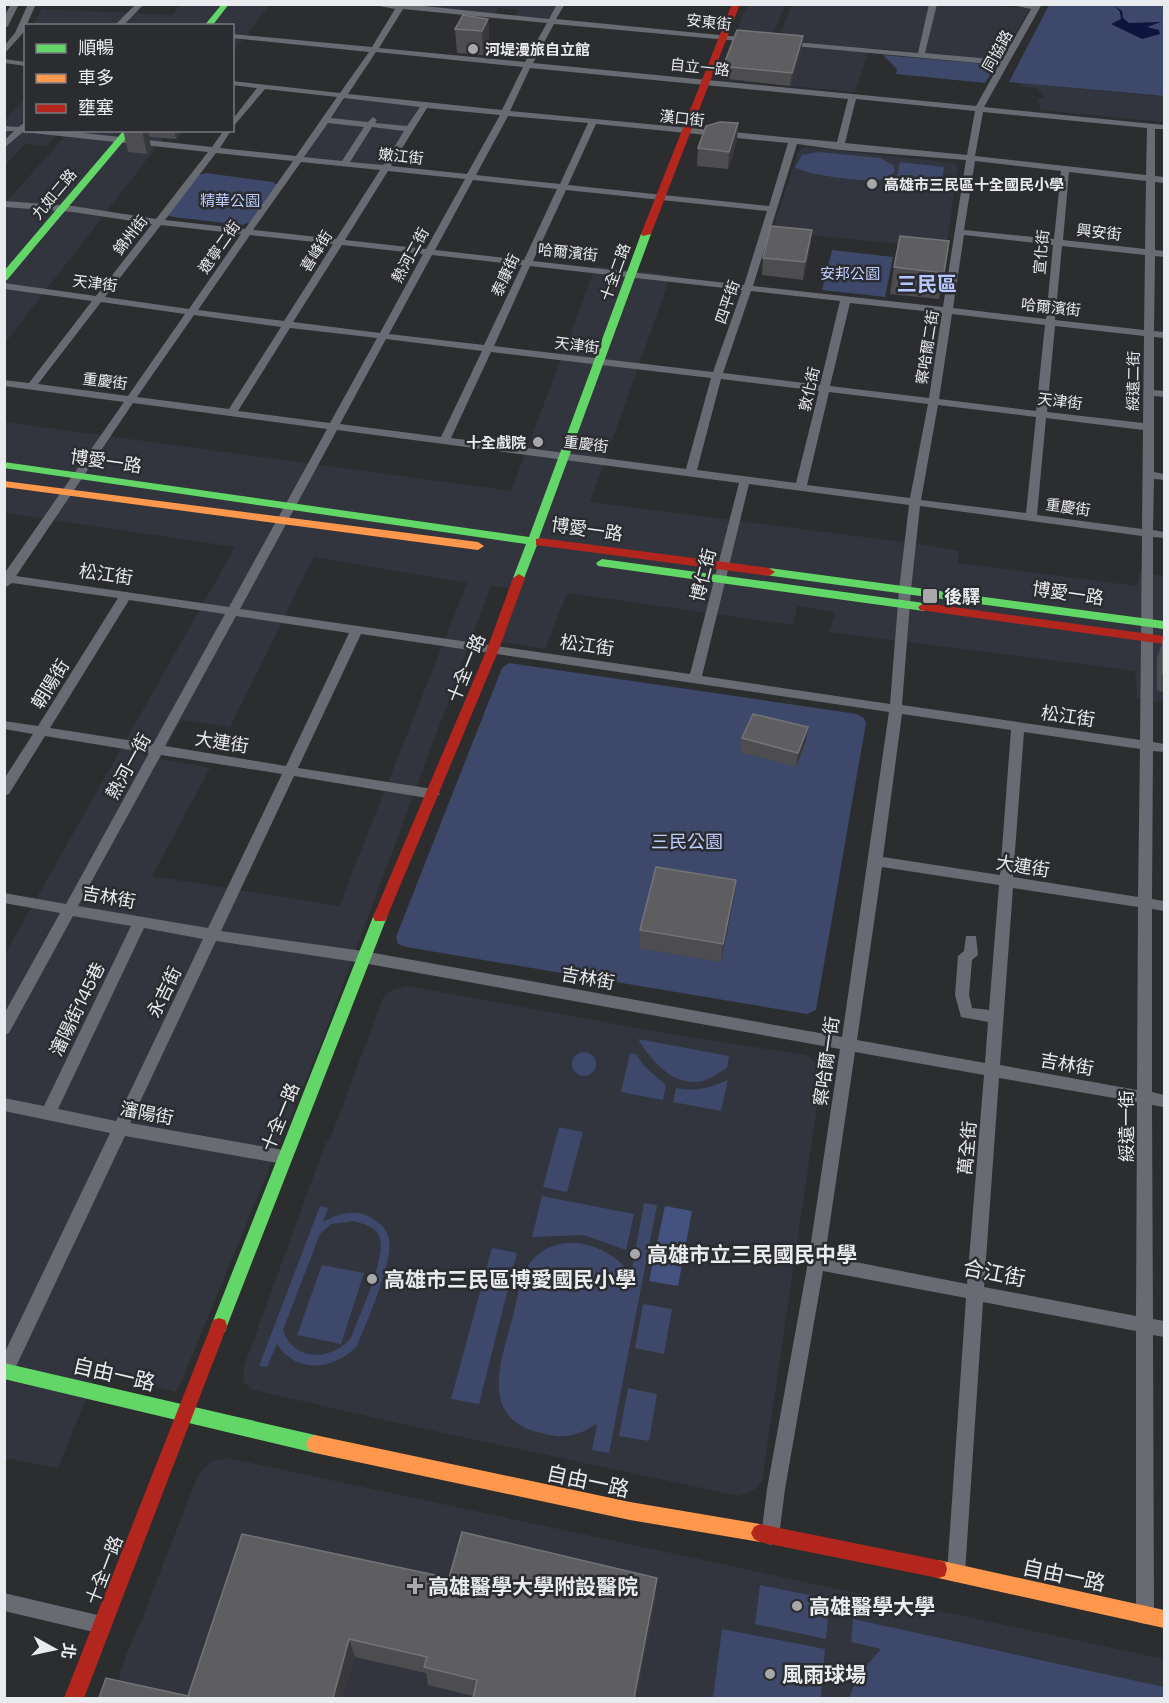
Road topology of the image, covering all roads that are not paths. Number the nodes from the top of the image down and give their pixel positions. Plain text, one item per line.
1 (15, 4) edge
2 (32, 4) edge
3 (141, 4) edge
4 (226, 4) edge
5 (235, 4) edge
6 (372, 4) edge
7 (561, 4) edge
8 (736, 4) edge
9 (933, 4) edge
10 (1009, 4) edge
11 (401, 6) edge
12 (1037, 6) edge
13 (551, 21) junction
14 (25, 24) edge
15 (120, 24) edge
16 (210, 24) edge
17 (220, 24) edge
18 (5, 25) edge
19 (24, 26) edge
20 (234, 36) edge
21 (723, 38) junction
22 (763, 41) edge
23 (772, 42) edge
24 (374, 50) junction
25 (4, 52) edge
26 (921, 55) junction
27 (4, 61) edge
28 (1006, 63) junction
29 (24, 64) edge
30 (528, 64) junction
31 (706, 82) junction
32 (234, 83) edge
33 (263, 86) junction
34 (343, 95) junction
35 (852, 97) junction
36 (425, 105) junction
37 (979, 109) junction
38 (505, 113) junction
39 (326, 120) junction
40 (371, 122) junction
41 (593, 122) junction
42 (234, 123) edge
43 (1151, 126) junction
44 (1164, 127) edge
45 (4, 128) edge
46 (24, 129) edge
47 (410, 129) junction
48 (24, 130) edge
49 (72, 132) edge
50 (228, 132) edge
51 (686, 132) junction
52 (120, 135) edge
53 (794, 142) junction
54 (4, 146) edge
55 (840, 147) junction
56 (214, 150) junction
57 (971, 158) junction
58 (298, 159) junction
59 (345, 164) junction
60 (385, 168) junction
61 (1065, 170) junction
62 (470, 177) junction
63 (1151, 178) junction
64 (1164, 180) edge
65 (563, 187) junction
66 (659, 198) junction
67 (4, 204) edge
68 (58, 208) junction
69 (773, 209) junction
70 (159, 222) junction
71 (248, 232) junction
72 (959, 232) junction
73 (339, 242) junction
74 (1058, 242) junction
75 (429, 252) junction
76 (1150, 252) junction
77 (1164, 254) edge
78 (527, 263) junction
79 (4, 264) edge
80 (632, 274) junction
81 (4, 278) edge
82 (4, 286) edge
83 (748, 287) junction
84 (97, 298) junction
85 (846, 298) junction
86 (948, 310) junction
87 (192, 311) junction
88 (1050, 321) junction
89 (287, 325) junction
90 (1149, 333) junction
91 (1164, 335) edge
92 (382, 336) junction
93 (487, 349) junction
94 (598, 363) junction
95 (717, 375) junction
96 (4, 382) edge
97 (32, 386) junction
98 (824, 388) junction
99 (1149, 392) junction
100 (1164, 394) edge
101 (131, 399) junction
102 (934, 400) junction
103 (232, 412) junction
104 (1040, 414) junction
105 (333, 426) junction
106 (1147, 427) junction
107 (445, 440) junction
108 (562, 456) junction
109 (4, 465) edge
110 (691, 472) junction
111 (78, 475) junction
112 (1148, 475) junction
113 (1164, 477) edge
114 (745, 480) junction
115 (4, 484) edge
116 (801, 487) junction
117 (67, 493) junction
118 (915, 503) junction
119 (291, 504) junction
120 (1031, 517) junction
121 (283, 520) junction
122 (1147, 532) junction
123 (1164, 534) edge
124 (531, 546) junction
125 (723, 566) junction
126 (6, 580) edge
127 (720, 580) junction
128 (126, 595) junction
129 (904, 597) junction
130 (233, 611) junction
131 (1164, 625) edge
132 (357, 629) junction
133 (1146, 629) junction
134 (1164, 640) edge
135 (493, 649) junction
136 (696, 679) junction
137 (896, 708) junction
138 (4, 725) edge
139 (1018, 726) junction
140 (42, 731) junction
141 (1146, 745) junction
142 (1164, 748) edge
143 (157, 750) junction
144 (290, 771) junction
145 (4, 791) edge
146 (433, 794) junction
147 (876, 861) junction
148 (1007, 881) junction
149 (4, 898) edge
150 (1146, 903) junction
151 (1164, 906) edge
152 (70, 910) junction
153 (140, 922) junction
154 (214, 935) junction
155 (971, 940) dead end
156 (363, 957) junction
157 (997, 1017) junction
158 (4, 1029) edge
159 (848, 1045) junction
160 (993, 1071) junction
161 (1145, 1098) junction
162 (1164, 1101) edge
163 (4, 1104) edge
164 (49, 1112) junction
165 (119, 1128) junction
166 (283, 1157) junction
167 (816, 1262) junction
168 (975, 1292) junction
169 (1143, 1325) junction
170 (1164, 1329) edge
171 (4, 1371) edge
172 (184, 1412) junction
173 (770, 1536) junction
174 (956, 1573) junction
175 (4, 1602) edge
176 (1145, 1614) junction
177 (1164, 1619) edge
178 (102, 1625) junction
179 (74, 1698) edge

1 - 18 street
2 - 14 street
3 - 15 street
4 - 16 street
5 - 17 street
6 - 11 street, 安東街
7 - 13 street, 熱河二街
8 - 21 street, 十全二路
9 - 26 street
10 - 12 street
11 - 13 street, 安東街
11 - 24 street, 遼寧二街
12 - 28 street, 同協路
13 - 21 street, 安東街
13 - 30 street, 熱河二街
18 - 19 street
19 - 25 street
20 - 24 street, 自立一路
21 - 22 street, 安東街
21 - 31 street, 十全二路
23 - 26 street
24 - 30 street, 自立一路
24 - 34 street, 遼寧二街
26 - 28 street
27 - 29 street
28 - 37 street, 同協路
30 - 31 street, 自立一路
30 - 38 street, 熱河二街
31 - 35 street, 自立一路
31 - 51 street, 十全二路
32 - 33 street, 漢口街
33 - 34 street, 漢口街
33 - 42 street
34 - 36 street, 漢口街
34 - 39 street, 遼寧二街
35 - 37 street, 自立一路
35 - 55 street
36 - 38 street, 漢口街
36 - 47 street, 喜峰街
37 - 43 street, 自立一路
37 - 57 street, 察哈爾二街
38 - 41 street, 漢口街
38 - 62 street, 熱河二街
39 - 40 street
39 - 58 street, 遼寧二街
40 - 47 street
40 - 59 street
41 - 51 street, 漢口街
41 - 65 street, 泰康街
43 - 44 street, 自立一路
43 - 63 street, 綏遠二街
45 - 46 street, 嫩江街
47 - 60 street, 喜峰街
48 - 54 street
49 - 52 street, 嫩江街
50 - 56 street, 錦州街
51 - 53 street, 漢口街
51 - 66 street, 十全二路
52 - 56 street, 嫩江街
52 - 68 street, 九如二路
53 - 55 street, 漢口街
53 - 69 street, 四平街
55 - 57 street, 漢口街
56 - 58 street, 嫩江街
56 - 70 street, 錦州街
57 - 61 street, 漢口街
57 - 72 street, 察哈爾二街
58 - 59 street, 嫩江街
58 - 71 street, 遼寧二街
59 - 60 street, 嫩江街
60 - 62 street, 嫩江街
60 - 73 street, 喜峰街
61 - 63 street, 漢口街
61 - 74 street, 宣化街
62 - 65 street, 嫩江街
62 - 75 street, 熱河二街
63 - 64 street, 漢口街
63 - 76 street, 綏遠二街
65 - 66 street, 嫩江街
65 - 78 street, 泰康街
66 - 69 street, 嫩江街
66 - 80 street, 十全二路
67 - 68 street, 哈爾濱街
68 - 70 street, 哈爾濱街
68 - 79 street, 九如二路
68 - 81 street, 九如二路
69 - 83 street, 四平街
70 - 71 street, 哈爾濱街
70 - 84 street, 錦州街
71 - 73 street, 哈爾濱街
71 - 87 street, 遼寧二街
72 - 74 street, 興安街
72 - 86 street, 察哈爾二街
73 - 75 street, 哈爾濱街
73 - 89 street, 喜峰街
74 - 76 street, 興安街
74 - 88 street, 宣化街
75 - 78 street, 哈爾濱街
75 - 92 street, 熱河二街
76 - 77 street, 興安街
76 - 90 street, 綏遠二街
78 - 80 street, 哈爾濱街
78 - 93 street, 泰康街
80 - 83 street, 哈爾濱街
80 - 94 street, 十全二路
82 - 84 street, 天津街
83 - 85 street, 哈爾濱街
83 - 95 street, 四平街
84 - 87 street, 天津街
84 - 97 street, 錦州街
85 - 86 street, 哈爾濱街
85 - 98 street, 敦化街
86 - 88 street, 哈爾濱街
86 - 102 street, 察哈爾二街
87 - 89 street, 天津街
87 - 101 street, 遼寧二街
88 - 90 street, 哈爾濱街
88 - 104 street, 宣化街
89 - 92 street, 天津街
89 - 103 street, 喜峰街
90 - 91 street, 哈爾濱街
90 - 99 street, 綏遠二街
92 - 93 street, 天津街
92 - 105 street, 熱河二街
93 - 94 street, 天津街
93 - 107 street, 泰康街
94 - 95 street, 天津街
94 - 108 street, 十全二路
95 - 98 street, 天津街
95 - 110 street, 四平街
96 - 97 street, 重慶街
97 - 101 street, 重慶街
98 - 102 street, 天津街
98 - 116 street, 敦化街
99 - 100 street
99 - 106 street, 綏遠二街
101 - 103 street, 重慶街
101 - 111 street, 遼寧二街
102 - 104 street, 天津街
102 - 118 street, 察哈爾二街
103 - 105 street, 重慶街
104 - 106 street, 天津街
104 - 120 street, 宣化街
105 - 107 street, 重慶街
105 - 119 street, 熱河二街
106 - 112 street, 綏遠二街
107 - 108 street, 重慶街
108 - 110 street, 重慶街
108 - 124 street, 十全二路
109 - 111 street, 博愛一路
110 - 114 street, 重慶街
111 - 117 street, 遼寧二街
111 - 119 street, 博愛一路
112 - 113 street
112 - 122 street, 綏遠二街
114 - 116 street, 重慶街
114 - 125 street, 博仁街
115 - 117 street, 博愛一路
116 - 118 street, 重慶街
117 - 121 street, 博愛一路
117 - 126 street, 遼寧二街
118 - 120 street, 重慶街
118 - 129 street, 察哈爾二街
119 - 121 street, 熱河二街
119 - 124 street, 博愛一路
120 - 122 street, 重慶街
121 - 124 street, 博愛一路
121 - 130 street, 熱河一街
122 - 123 street, 重慶街
122 - 133 street, 綏遠二街
124 - 125 street, 博愛一路
124 - 127 street, 博愛一路
124 - 135 street, 十全一路
125 - 127 street, 博仁街
125 - 129 street, 博愛一路
126 - 128 street, 松江街
127 - 129 street, 博愛一路
127 - 136 street, 博仁街
128 - 130 street, 松江街
128 - 140 street, 朝陽街
129 - 133 street, 博愛一路
129 - 137 street, 察哈爾一街
130 - 132 street, 松江街
130 - 143 street, 熱河一街
131 - 133 street, 博愛一路
132 - 135 street, 松江街
132 - 144 street, 永吉街
133 - 134 street, 博愛一路
133 - 141 street, 綏遠一街
135 - 136 street, 松江街
135 - 146 street, 十全一路
136 - 137 street, 松江街
137 - 139 street, 松江街
137 - 147 street, 察哈爾一街
138 - 140 street, 大連街
139 - 141 street, 松江街
139 - 148 street, 萬全街
140 - 143 street, 大連街
140 - 145 street, 朝陽街
141 - 142 street, 松江街
141 - 150 street, 綏遠一街
143 - 144 street, 大連街
143 - 152 street, 熱河一街
144 - 146 street, 大連街
144 - 154 street, 永吉街
146 - 156 street, 十全一路
147 - 148 street, 大連街
147 - 159 street, 察哈爾一街
148 - 150 street, 大連街
148 - 157 street, 萬全街
149 - 152 street, 吉林街
150 - 151 street, 大連街
150 - 161 street, 綏遠一街
152 - 153 street, 吉林街
152 - 158 street, 熱河一街
153 - 154 street, 吉林街
153 - 164 street, 瀋陽街145巷
154 - 156 street, 吉林街
154 - 165 street, 永吉街
155 - 157 street
156 - 159 street, 吉林街
156 - 166 street, 十全一路
157 - 160 street, 萬全街
159 - 160 street, 吉林街
159 - 167 street, 察哈爾一街
160 - 161 street, 吉林街
160 - 168 street, 萬全街
161 - 162 street, 吉林街
161 - 169 street, 綏遠一街
163 - 164 street, 瀋陽街
164 - 165 street, 瀋陽街
165 - 166 street, 瀋陽街
165 - 171 street, 永吉街
166 - 172 street, 十全一路
167 - 168 street, 合江街
167 - 173 street, 察哈爾一街
168 - 169 street, 合江街
168 - 174 street, 萬全街
169 - 170 street, 合江街
169 - 176 street, 綏遠一街
171 - 172 street, 自由一路
172 - 173 street, 自由一路
172 - 178 street, 十全一路
173 - 174 street, 自由一路
174 - 176 street, 自由一路
175 - 178 street
176 - 177 street, 自由一路
178 - 179 street, 十全一路

